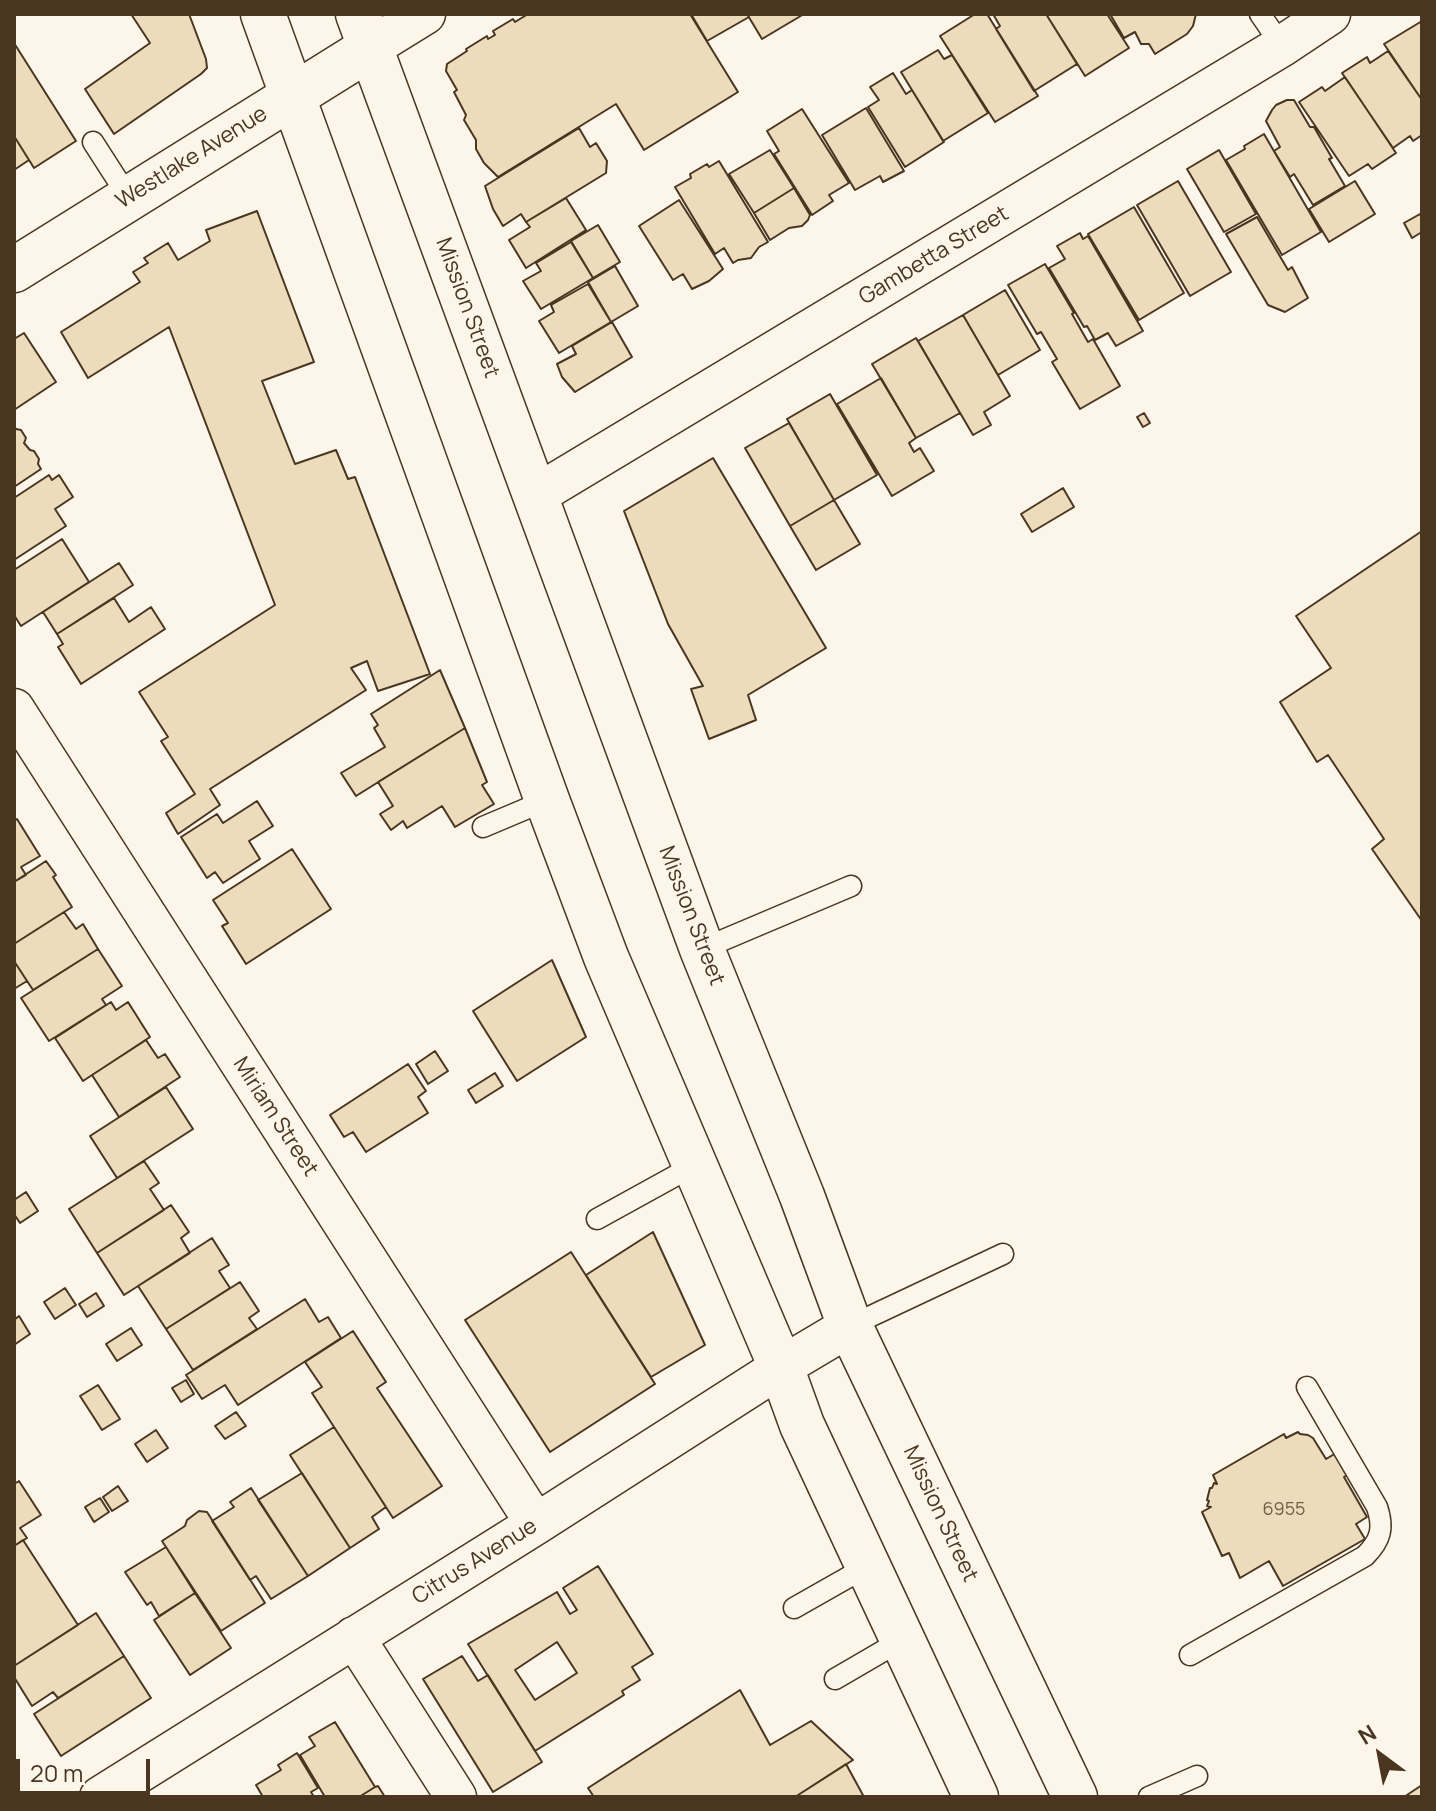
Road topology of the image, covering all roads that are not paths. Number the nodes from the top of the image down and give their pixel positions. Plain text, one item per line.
1 (263, 14) edge
2 (425, 14) edge
3 (1330, 14) edge
4 (1271, 30) edge
5 (364, 31) edge
6 (293, 95) junction
7 (93, 142) dead end
8 (129, 198) junction
9 (14, 270) edge
10 (536, 495) junction
11 (14, 709) edge
12 (547, 800) junction
13 (483, 827) dead end
14 (851, 886) dead end
15 (702, 949) junction
16 (695, 1165) junction
17 (597, 1219) dead end
18 (1003, 1254) dead end
19 (850, 1326) junction
20 (781, 1367) junction
21 (1307, 1387) dead end
22 (536, 1524) junction
23 (868, 1566) junction
24 (794, 1608) dead end
25 (354, 1637) junction
26 (902, 1640) junction
27 (1190, 1655) dead end
28 (835, 1679) dead end
29 (1197, 1776) dead end
30 (100, 1797) edge
31 (456, 1797) edge
32 (976, 1797) edge
33 (1075, 1797) edge
34 (1149, 1797) edge

1 - 6 main road
2 - 5 street
3 - 4 street, Gambetta Street
4 - 10 street, Gambetta Street
5 - 6 main road, Westlake Avenue
5 - 10 main road, Mission Street
6 - 8 main road, Westlake Avenue
6 - 12 main road
7 - 8 lane
8 - 9 main road, Westlake Avenue
10 - 15 main road, Mission Street
11 - 22 street, Miriam Street
12 - 13 lane
12 - 16 main road
14 - 15 lane
15 - 19 main road, Mission Street
16 - 17 lane
16 - 20 main road
18 - 19 lane
19 - 20 street, Citrus Avenue
19 - 33 main road, Mission Street
20 - 22 street, Citrus Avenue
20 - 23 main road
21 - 27 lane
22 - 25 street, Citrus Avenue
23 - 24 lane
23 - 26 main road
25 - 30 street, Citrus Avenue
25 - 31 street
26 - 28 lane
26 - 32 main road
29 - 34 lane

